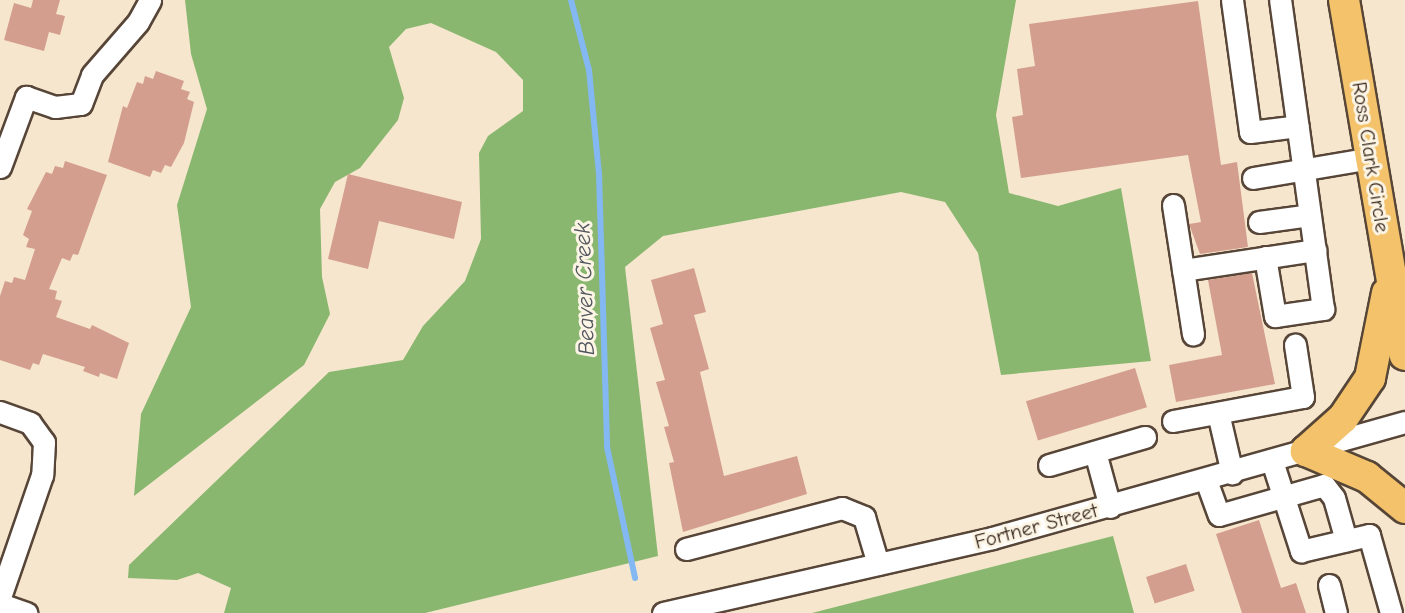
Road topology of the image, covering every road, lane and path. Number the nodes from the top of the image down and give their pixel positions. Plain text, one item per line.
1 (150, 0) edge
2 (1232, 0) edge
3 (1280, 0) edge
4 (1344, 0) edge
5 (1298, 126) junction
6 (1371, 158) junction
7 (0, 167) edge
8 (1304, 171) junction
9 (1253, 178) dead end
10 (1173, 205) dead end
11 (1310, 215) junction
12 (1258, 222) dead end
13 (1315, 250) junction
14 (1265, 257) junction
15 (1183, 270) junction
16 (1391, 275) junction
17 (1193, 334) dead end
18 (1294, 345) dead end
19 (1405, 355) edge
20 (0, 412) edge
21 (1218, 412) junction
22 (1173, 421) dead end
23 (1405, 422) edge
24 (1144, 437) dead end
25 (1306, 451) junction
26 (1095, 453) junction
27 (1272, 461) junction
28 (1049, 465) dead end
29 (1232, 473) junction
30 (1206, 480) junction
31 (1283, 495) junction
32 (1110, 507) junction
33 (1405, 508) edge
34 (1346, 540) junction
35 (686, 549) dead end
36 (878, 564) junction
37 (1329, 585) dead end
38 (2, 605) edge
39 (26, 613) edge
40 (663, 613) edge
41 (1336, 613) edge
42 (1391, 613) edge

1 - 7 street
2 - 5 street
3 - 5 street
4 - 6 highway, Ross Clark Circle
5 - 8 street
6 - 8 street
6 - 16 highway, Ross Clark Circle
8 - 9 street
8 - 11 street
10 - 15 street
11 - 12 street
11 - 13 street
13 - 14 street
13 - 14 street
14 - 15 street
15 - 17 street
16 - 19 highway, Ross Clark Circle
16 - 25 highway
18 - 21 street
20 - 38 street
21 - 22 street
21 - 29 street
23 - 25 street, Fortner Street
24 - 26 street
25 - 27 street, Fortner Street
25 - 33 highway
26 - 28 street
26 - 32 street
27 - 29 street, Fortner Street
27 - 31 street
29 - 30 street, Fortner Street
30 - 31 street
30 - 32 street, Fortner Street
31 - 34 street
31 - 34 street
32 - 36 street, Fortner Street
34 - 42 street
35 - 36 street
36 - 40 street, Fortner Street
37 - 41 street
38 - 39 street

